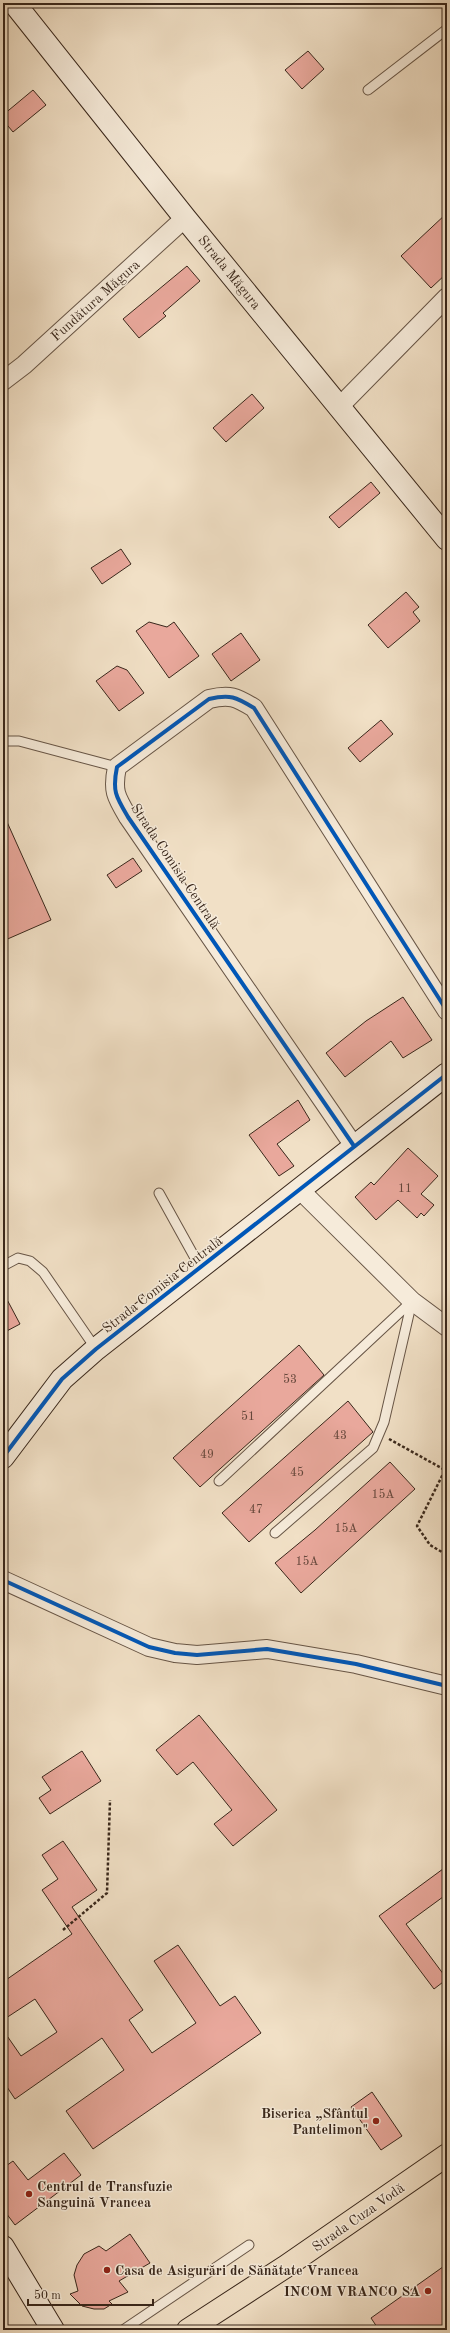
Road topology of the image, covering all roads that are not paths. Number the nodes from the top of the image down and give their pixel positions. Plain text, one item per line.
1 (14, 3) edge
2 (447, 28) edge
3 (368, 90) dead end
4 (185, 218) junction
5 (447, 298) edge
6 (3, 381) edge
7 (340, 406) junction
8 (447, 539) edge
9 (3, 741) edge
10 (117, 767) junction
11 (447, 1011) edge
12 (447, 1074) edge
13 (354, 1146) junction
14 (300, 1190) junction
15 (159, 1193) dead end
16 (3, 1266) edge
17 (200, 1269) junction
18 (412, 1301) junction
19 (447, 1327) edge
20 (96, 1349) junction
21 (3, 1457) edge
22 (220, 1481) dead end
23 (275, 1533) dead end
24 (3, 1580) edge
25 (447, 1686) edge
26 (447, 2155) edge
27 (249, 2245) dead end
28 (3, 2247) edge
29 (53, 2330) edge
30 (123, 2330) edge
31 (188, 2330) edge

1 - 4 street, Strada Măgura
2 - 3 lane
4 - 6 street, Fundătura Măgura
4 - 7 street, Strada Măgura
5 - 7 street
7 - 8 street, Strada Măgura
9 - 10 lane
10 - 11 street
10 - 13 street, Strada Comisia Centrală
12 - 13 street, Strada Comisia Centrală
13 - 14 street, Strada Comisia Centrală
14 - 17 street, Strada Comisia Centrală
14 - 18 street
15 - 17 lane
16 - 20 lane
17 - 20 street, Strada Comisia Centrală
18 - 19 street
18 - 22 lane
18 - 23 lane
20 - 21 street, Strada Comisia Centrală
24 - 25 street
26 - 31 main road, Strada Cuza Vodă
27 - 30 lane
28 - 29 street

